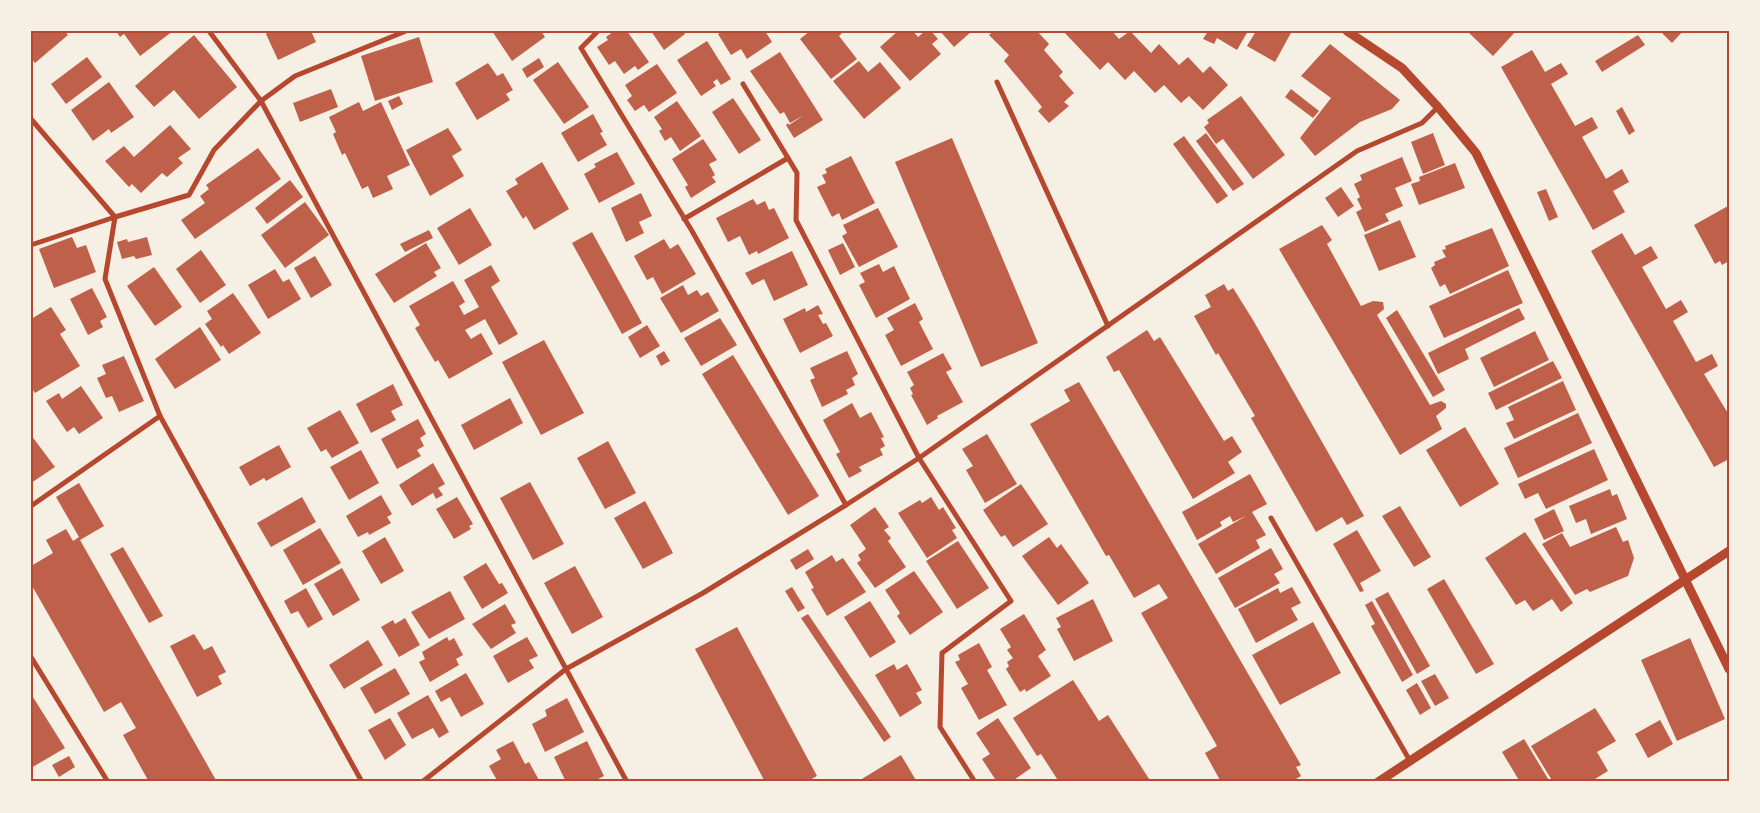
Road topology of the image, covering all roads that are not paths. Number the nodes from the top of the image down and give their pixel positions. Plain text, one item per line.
1 (208, 31) edge
2 (406, 31) edge
3 (598, 31) edge
4 (1347, 31) edge
5 (997, 82) dead end
6 (743, 84) dead end
7 (261, 101) junction
8 (1438, 107) junction
9 (31, 118) edge
10 (788, 158) junction
11 (115, 217) junction
12 (684, 219) junction
13 (31, 245) edge
14 (1108, 326) junction
15 (160, 416) junction
16 (919, 458) junction
17 (846, 505) junction
18 (31, 506) edge
19 (1271, 518) dead end
20 (1729, 551) edge
21 (1685, 582) junction
22 (31, 657) edge
23 (566, 669) junction
24 (1729, 669) edge
25 (1410, 761) junction
26 (108, 782) edge
27 (362, 782) edge
28 (422, 782) edge
29 (627, 782) edge
30 (976, 782) edge
31 (1378, 782) edge

1 - 7 street
2 - 7 street
3 - 12 street
4 - 8 street
5 - 14 street
6 - 10 street
7 - 11 street
7 - 23 street
8 - 14 street
8 - 21 street
9 - 11 street
10 - 12 street
10 - 16 street
11 - 13 street
11 - 15 street
12 - 17 street
14 - 16 street
15 - 18 street
15 - 27 street
16 - 17 street
16 - 30 street
17 - 23 street
19 - 25 street
20 - 21 street
21 - 24 street
21 - 25 street
22 - 26 street
23 - 28 street
23 - 29 street
25 - 31 street

